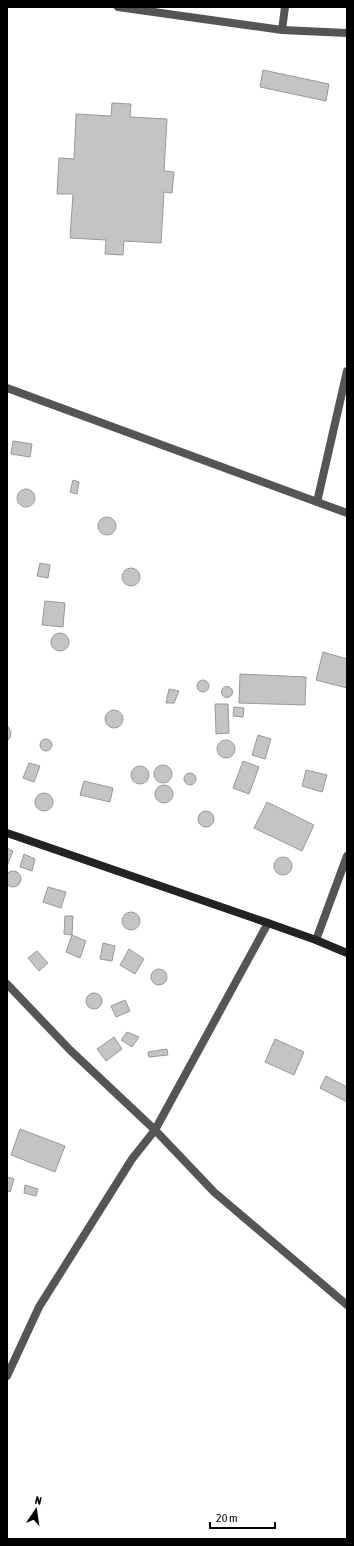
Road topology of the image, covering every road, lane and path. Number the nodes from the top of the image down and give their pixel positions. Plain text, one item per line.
1 (118, 7) edge
2 (285, 7) edge
3 (282, 30) junction
4 (347, 33) edge
5 (347, 371) edge
6 (7, 388) edge
7 (317, 502) junction
8 (347, 513) edge
9 (7, 833) edge
10 (347, 856) edge
11 (268, 923) junction
12 (316, 940) junction
13 (347, 953) edge
14 (7, 984) edge
15 (155, 1130) junction
16 (347, 1304) edge
17 (7, 1376) edge

1 - 3 street
2 - 3 street
3 - 4 street
5 - 7 street
6 - 7 street
7 - 8 street
9 - 11 main road
10 - 12 street
11 - 12 main road
11 - 15 street
12 - 13 main road
14 - 15 street
15 - 16 street
15 - 17 street

